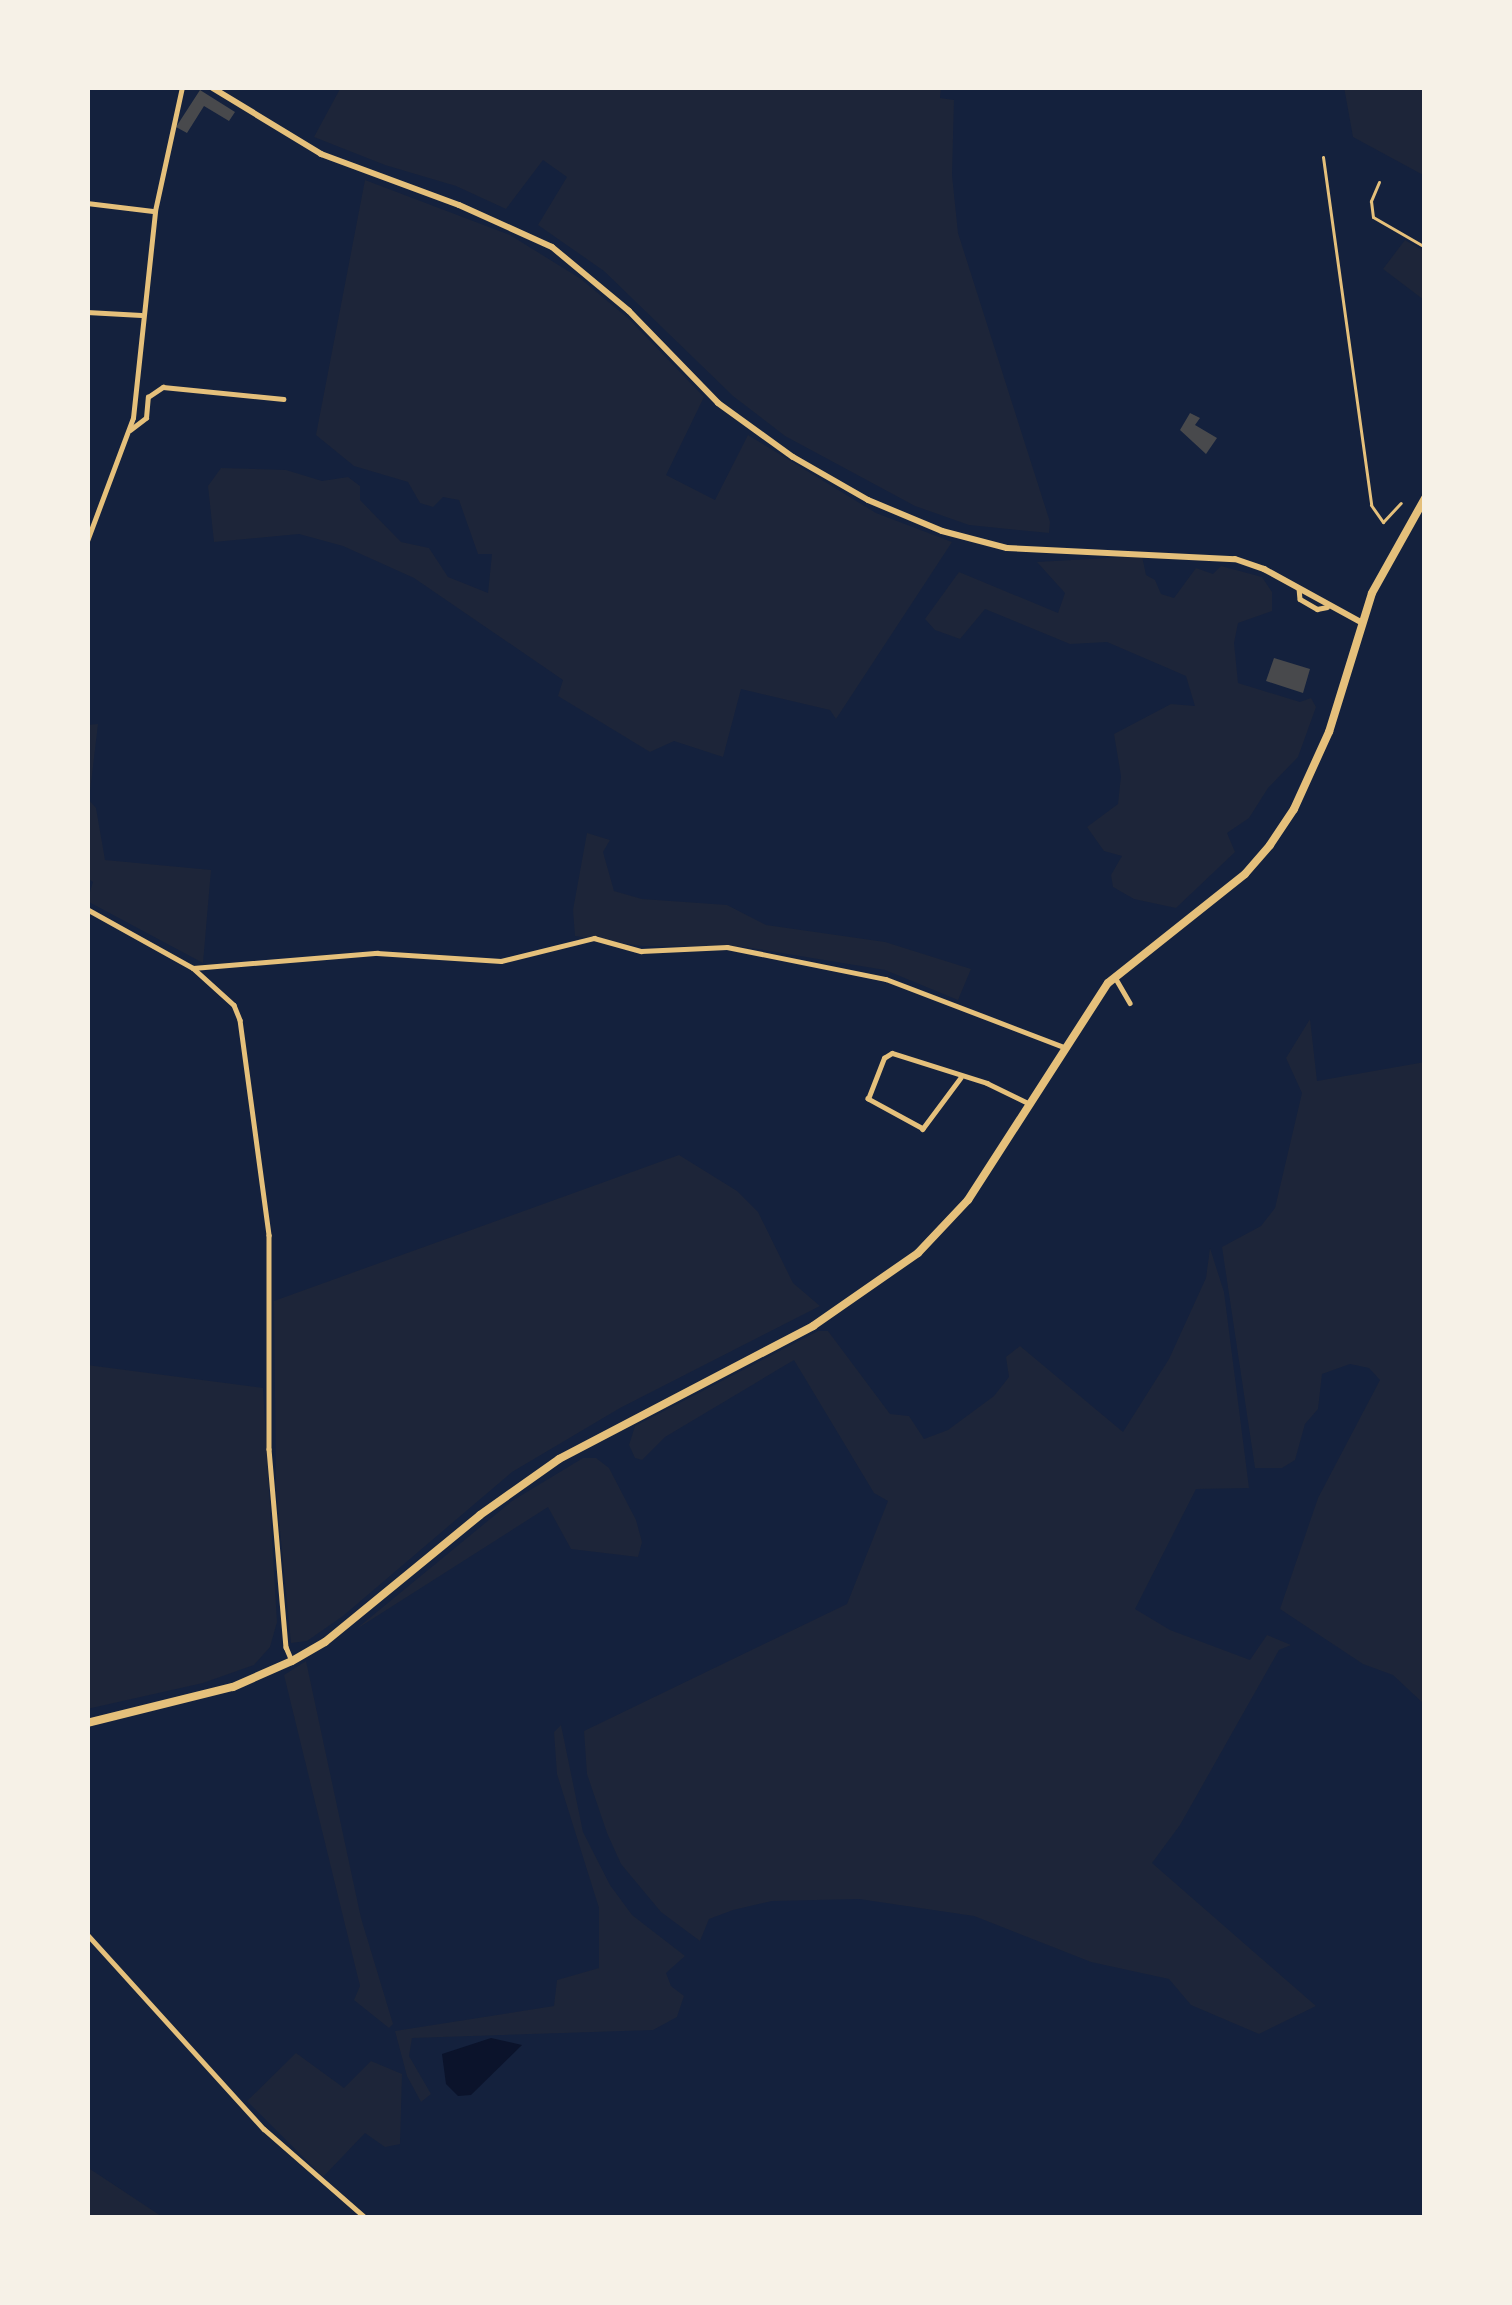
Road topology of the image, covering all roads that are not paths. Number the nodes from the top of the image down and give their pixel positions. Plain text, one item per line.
1 (182, 87) edge
2 (212, 87) edge
3 (230, 87) edge
4 (223, 94) junction
5 (1379, 182) dead end
6 (87, 203) edge
7 (155, 211) junction
8 (1425, 247) edge
9 (87, 312) edge
10 (141, 315) junction
11 (283, 399) dead end
12 (130, 430) junction
13 (1425, 498) edge
14 (87, 541) edge
15 (1361, 622) junction
16 (87, 909) edge
17 (193, 968) junction
18 (1115, 977) junction
19 (1130, 1003) dead end
20 (1064, 1047) junction
21 (961, 1078) junction
22 (1030, 1105) junction
23 (292, 1661) junction
24 (87, 1723) edge
25 (87, 1934) edge
26 (366, 2218) edge

1 - 7 street
2 - 4 street
3 - 4 street
4 - 15 street
5 - 8 lane
6 - 7 street
7 - 10 street
9 - 10 street
10 - 12 street
11 - 12 street
12 - 14 street
13 - 15 highway
15 - 18 highway
16 - 17 street
17 - 20 street
17 - 23 street
18 - 19 street
18 - 20 highway
20 - 22 highway
21 - 21 street
21 - 22 street
22 - 23 highway
23 - 24 highway
25 - 26 street

